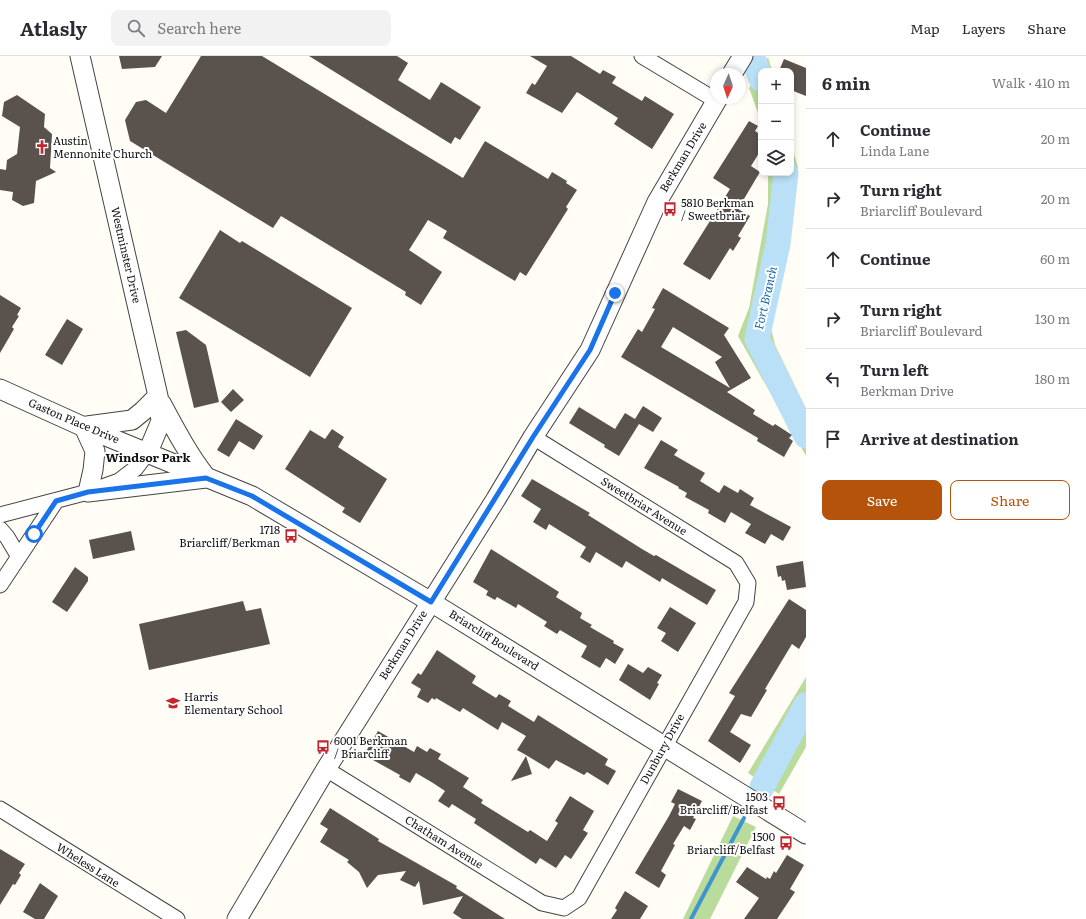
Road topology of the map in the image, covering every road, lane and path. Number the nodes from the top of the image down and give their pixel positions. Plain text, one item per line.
1 (80, 56) edge
2 (642, 56) edge
3 (710, 94) edge
4 (715, 104) edge
5 (0, 389) edge
6 (158, 396) junction
7 (84, 427) junction
8 (533, 437) junction
9 (148, 452) junction
10 (206, 478) junction
11 (88, 492) junction
12 (56, 501) junction
13 (0, 515) edge
14 (0, 529) edge
15 (19, 557) junction
16 (748, 583) joint
17 (0, 585) edge
18 (431, 602) junction
19 (663, 746) junction
20 (326, 768) junction
21 (0, 809) edge
22 (806, 834) edge
23 (564, 908) joint
24 (177, 919) edge
25 (237, 919) edge

1 - 6 street, Westminster Drive
2 - 3 street
4 - 8 street, Berkman Drive
5 - 7 street, Gaston Place Drive
6 - 7 street
6 - 9 street, Westminster Drive
6 - 10 street
7 - 9 street, Gaston Place Drive
7 - 11 street
8 - 16 street, Sweetbriar Avenue
8 - 18 street, Berkman Drive
9 - 10 street, Briarcliff Boulevard
9 - 11 street
10 - 11 street
10 - 18 street, Briarcliff Boulevard
11 - 12 street
12 - 13 street
12 - 15 street
14 - 15 street
15 - 17 street
16 - 19 street, Dunbury Drive
18 - 19 street, Briarcliff Boulevard
18 - 20 street, Berkman Drive
19 - 22 street, Briarcliff Boulevard
19 - 23 street, Dunbury Drive
20 - 23 street, Chatham Avenue
20 - 25 street, Berkman Drive
21 - 24 street, Wheless Lane

